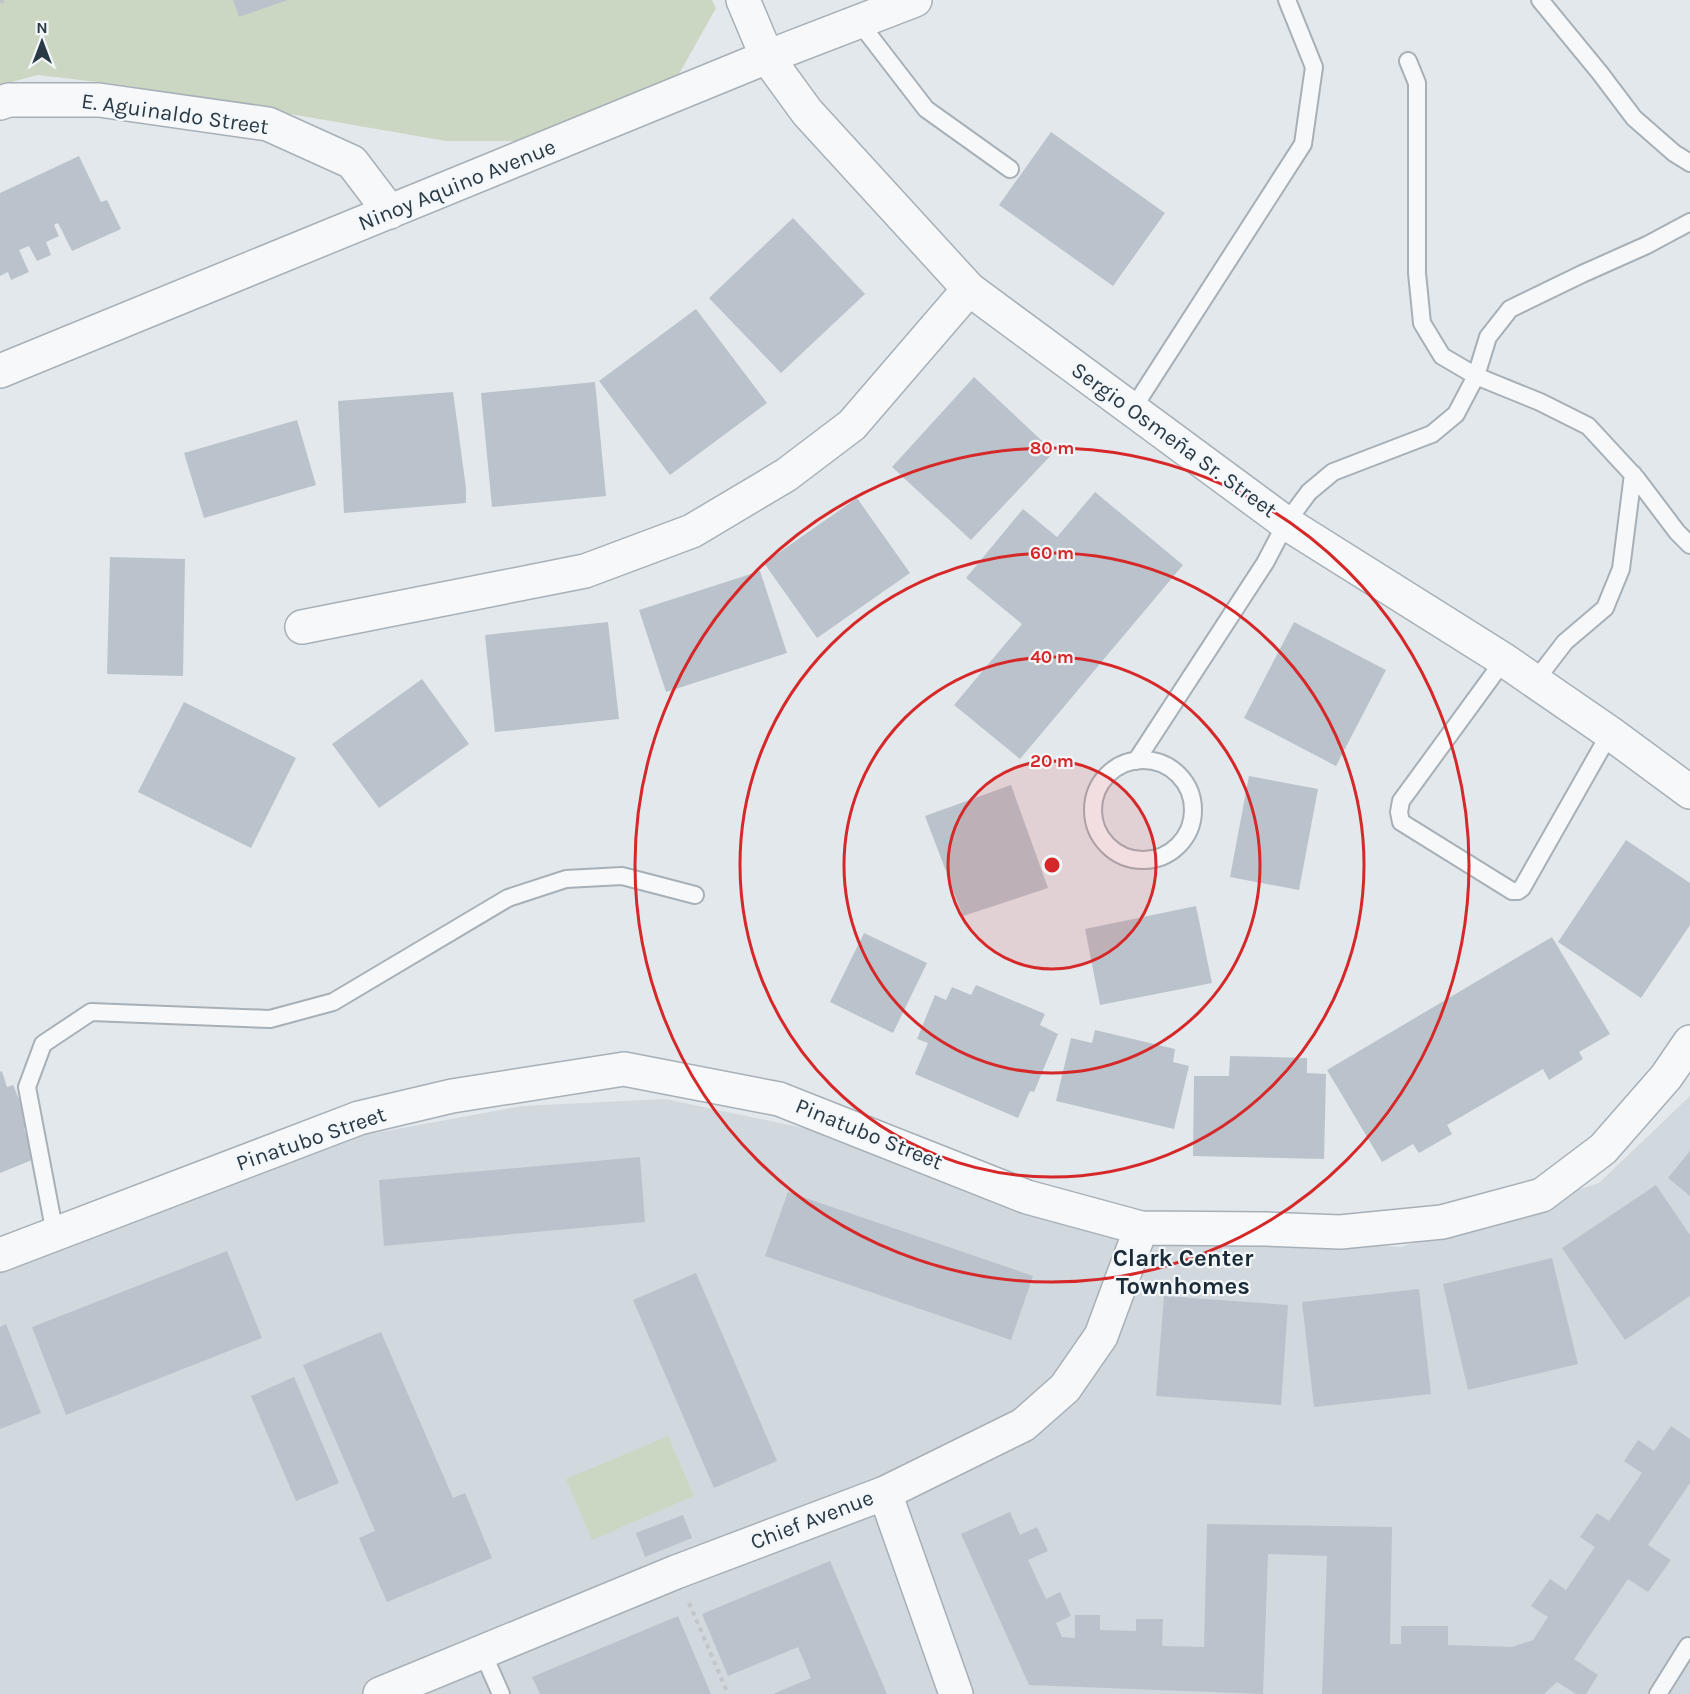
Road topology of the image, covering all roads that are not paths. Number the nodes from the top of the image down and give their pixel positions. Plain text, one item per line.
1 (743, 0) edge
2 (915, 0) edge
3 (1287, 0) edge
4 (1540, 0) edge
5 (859, 22) junction
6 (767, 57) junction
7 (1408, 62) dead end
8 (0, 103) edge
9 (1690, 163) edge
10 (1010, 169) dead end
11 (390, 212) junction
12 (1690, 222) edge
13 (969, 289) junction
14 (0, 372) edge
15 (1476, 376) junction
16 (1132, 410) junction
17 (1632, 474) junction
18 (1286, 523) junction
19 (1690, 544) edge
20 (302, 627) dead end
21 (1504, 660) junction
22 (1535, 681) junction
23 (1610, 733) junction
24 (1136, 761) junction
25 (1690, 792) edge
26 (695, 895) dead end
27 (1690, 1042) edge
28 (1141, 1228) junction
29 (54, 1234) junction
30 (0, 1255) edge
31 (885, 1493) junction
32 (1690, 1646) edge
33 (482, 1651) junction
34 (380, 1694) edge
35 (501, 1694) edge
36 (956, 1694) edge
37 (1658, 1694) edge

1 - 6 street, Sergio Osmeña Sr. Street
2 - 5 street, Ninoy Aquino Avenue
3 - 16 lane
4 - 9 lane
5 - 6 street, Ninoy Aquino Avenue
5 - 10 lane
6 - 11 street, Ninoy Aquino Avenue
6 - 13 street, Sergio Osmeña Sr. Street
7 - 15 lane
8 - 11 street, E. Aguinaldo Street
11 - 14 street, Ninoy Aquino Avenue
12 - 15 lane
13 - 16 street, Sergio Osmeña Sr. Street
13 - 20 street
15 - 17 lane
15 - 18 lane
16 - 18 street, Sergio Osmeña Sr. Street
17 - 19 lane
17 - 22 lane
18 - 21 street, Sergio Osmeña Sr. Street
18 - 24 lane
21 - 22 street, Sergio Osmeña Sr. Street
21 - 23 lane
22 - 23 street, Sergio Osmeña Sr. Street
23 - 25 street, Sergio Osmeña Sr. Street
24 - 24 lane
26 - 29 lane
27 - 28 street, Pinatubo Street
28 - 29 street, Pinatubo Street
28 - 31 street, Chief Avenue
29 - 30 street, Pinatubo Street
31 - 33 street, Chief Avenue
31 - 36 street
32 - 37 lane
33 - 34 street, Chief Avenue
33 - 35 lane

